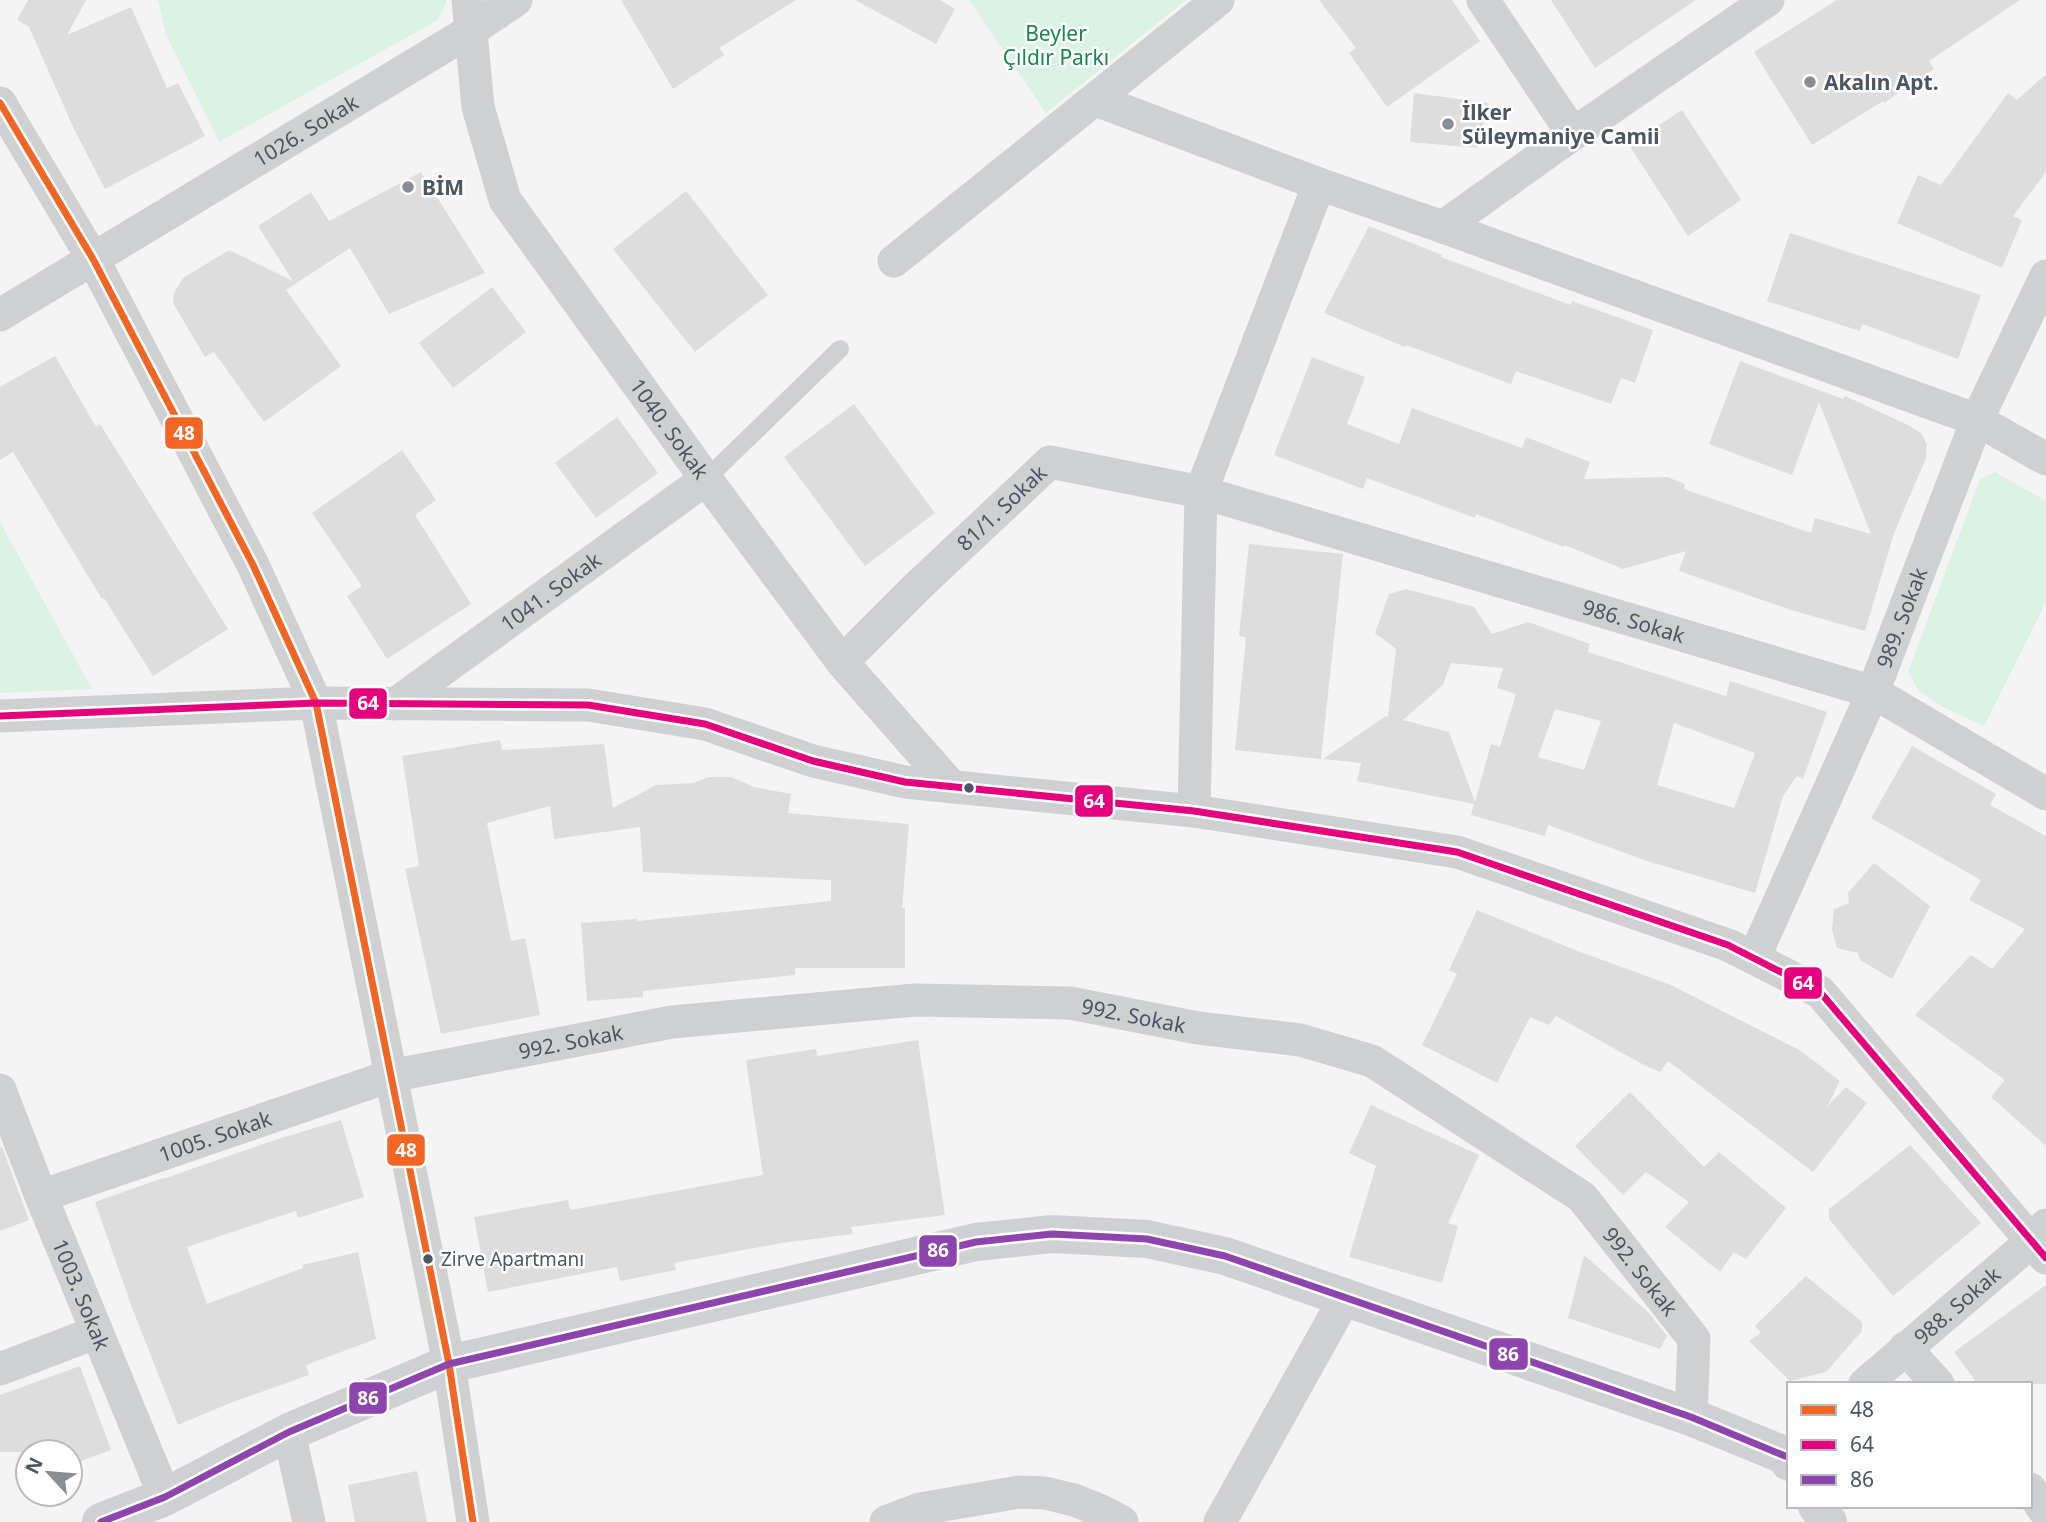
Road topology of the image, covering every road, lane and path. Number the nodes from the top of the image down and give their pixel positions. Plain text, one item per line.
1 (516, 0) edge
2 (1218, 0) edge
3 (1483, 0) edge
4 (1768, 0) edge
5 (469, 15) edge
6 (1096, 100) junction
7 (0, 103) edge
8 (1573, 134) junction
9 (1319, 184) junction
10 (1443, 227) junction
11 (93, 259) junction
12 (894, 261) dead end
13 (2046, 276) edge
14 (0, 315) edge
15 (839, 349) dead end
16 (1977, 420) junction
17 (2046, 459) edge
18 (706, 479) junction
19 (1201, 492) junction
20 (842, 662) junction
21 (1873, 692) junction
22 (316, 704) junction
23 (395, 704) junction
24 (0, 716) edge
25 (952, 787) junction
26 (2046, 794) edge
27 (1194, 811) junction
28 (1754, 958) junction
29 (390, 1076) junction
30 (0, 1090) edge
31 (41, 1196) junction
32 (2041, 1241) edge
33 (1345, 1298) junction
34 (97, 1332) junction
35 (1905, 1348) junction
36 (449, 1364) junction
37 (0, 1369) edge
38 (1867, 1382) edge
39 (1936, 1382) edge
40 (1691, 1417) junction
41 (289, 1432) junction
42 (1787, 1456) edge
43 (2032, 1492) edge
44 (165, 1497) junction
45 (2046, 1513) edge
46 (101, 1522) edge
47 (309, 1522) edge
48 (473, 1522) edge
49 (886, 1522) edge
50 (1122, 1522) edge
51 (1220, 1522) edge

1 - 5 street, 1026. Sokak
2 - 6 street
3 - 8 street
4 - 8 street
5 - 11 street, 1026. Sokak
5 - 18 street, 1040. Sokak
6 - 9 street
6 - 12 street
7 - 11 street
8 - 10 street
9 - 10 street
9 - 19 street
10 - 16 street
11 - 14 street, 1026. Sokak
11 - 22 street
13 - 16 street, 989. Sokak
15 - 18 lane
16 - 17 street
16 - 21 street, 989. Sokak
18 - 20 street, 1040. Sokak
18 - 23 street, 1041. Sokak
19 - 20 street, 81/1. Sokak
19 - 21 street, 986. Sokak
19 - 27 street
20 - 25 street, 1040. Sokak
21 - 26 street, 986. Sokak
21 - 28 street, 989. Sokak
22 - 23 street
22 - 24 street
22 - 29 street
23 - 25 street
25 - 27 street
27 - 28 street
28 - 32 street
29 - 31 street, 1005. Sokak
29 - 36 street
29 - 40 street, 992. Sokak
30 - 31 street, 1003. Sokak
31 - 34 street, 1003. Sokak
32 - 35 street, 988. Sokak
33 - 36 main road
33 - 40 main road
33 - 51 street
34 - 37 street
34 - 44 street, 1003. Sokak
35 - 38 street, 988. Sokak
35 - 39 street
36 - 41 main road
36 - 48 street
40 - 42 main road
41 - 44 main road
41 - 47 street
43 - 45 street
44 - 46 main road
49 - 50 street

